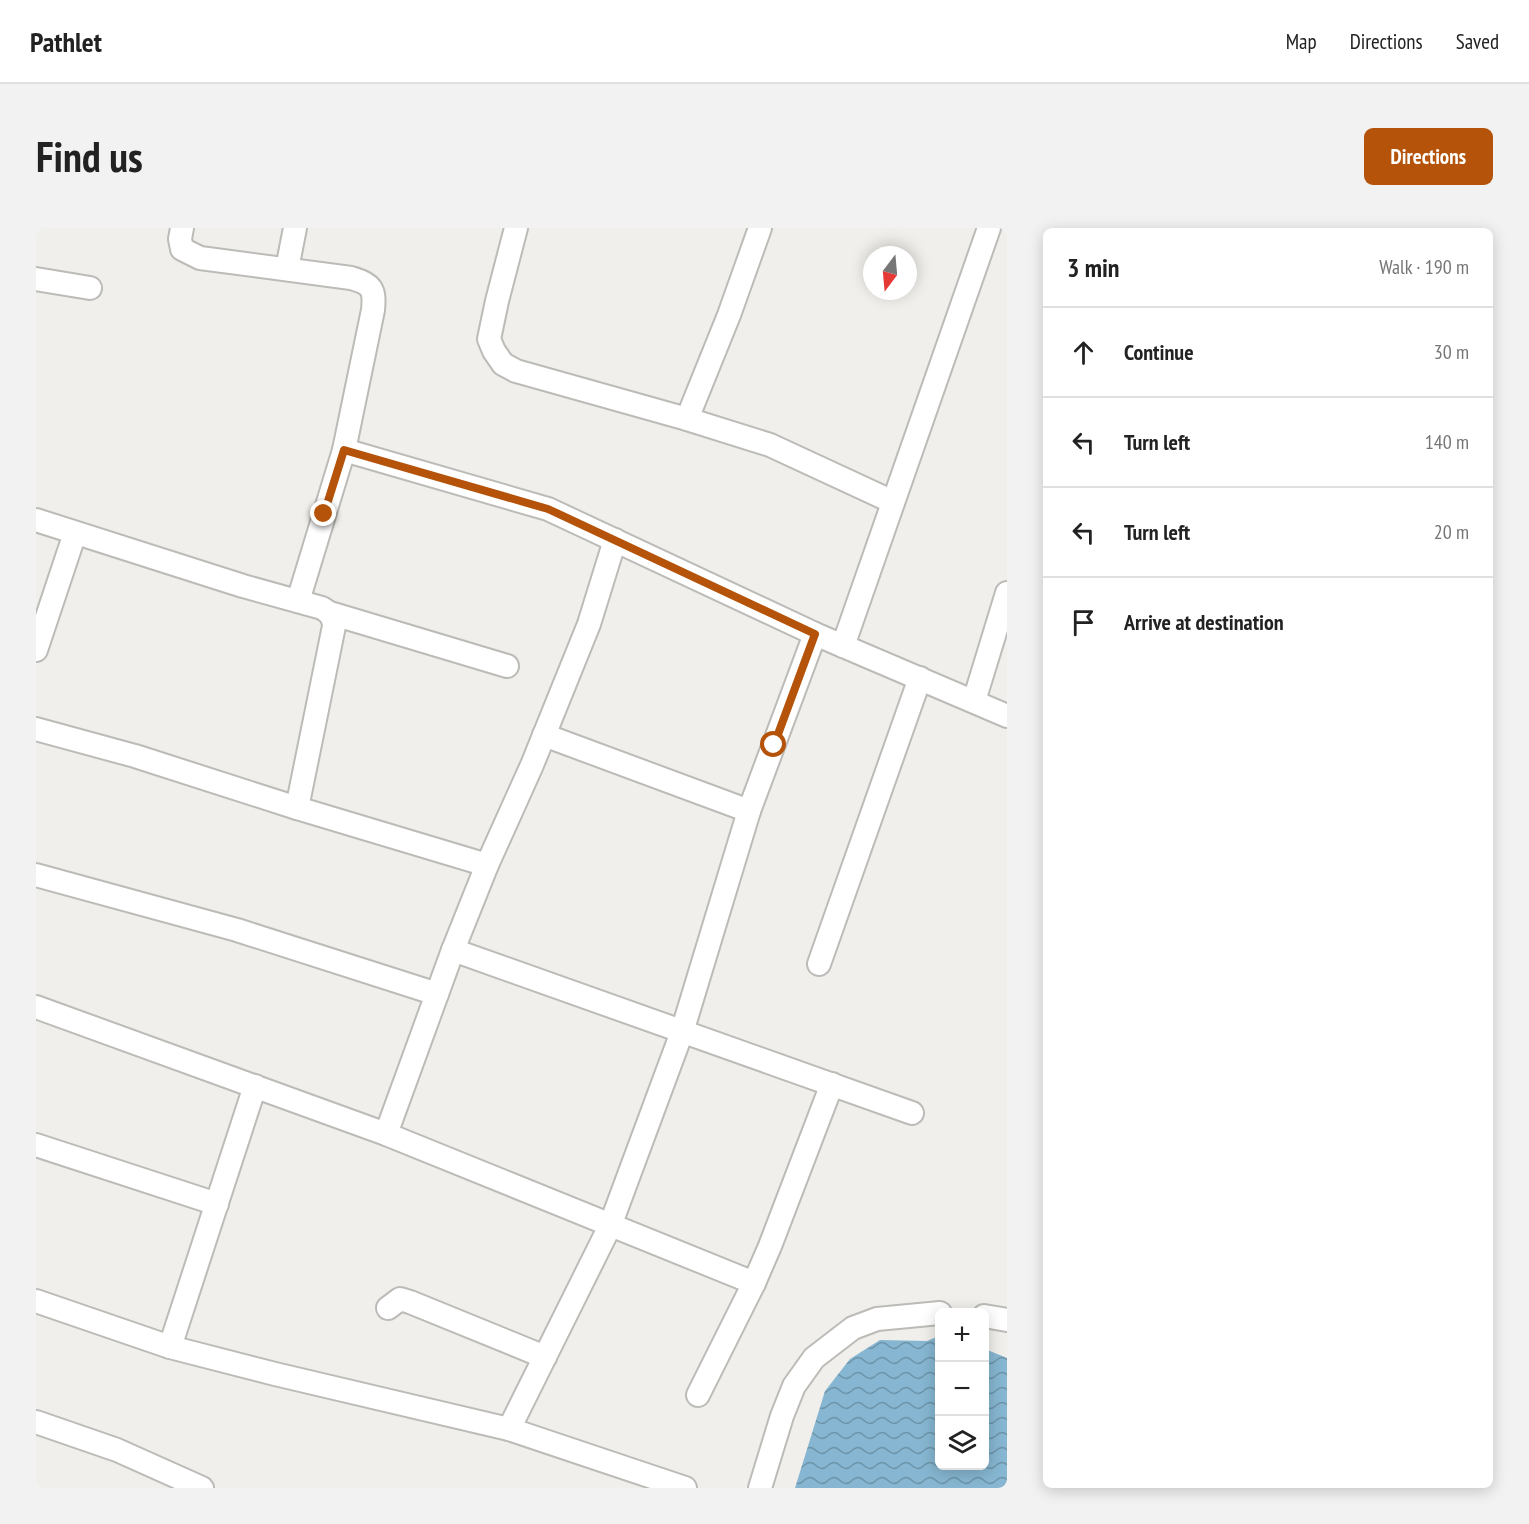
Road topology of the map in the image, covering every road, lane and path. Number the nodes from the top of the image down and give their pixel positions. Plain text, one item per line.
1 (182, 228) edge
2 (295, 228) edge
3 (516, 228) edge
4 (760, 228) edge
5 (989, 228) edge
6 (287, 269) junction
7 (36, 279) edge
8 (90, 288) dead end
9 (687, 419) junction
10 (344, 450) junction
11 (893, 502) junction
12 (36, 520) edge
13 (75, 533) junction
14 (615, 540) junction
15 (1007, 593) edge
16 (298, 601) junction
17 (330, 613) junction
18 (815, 634) junction
19 (843, 646) junction
20 (36, 650) edge
21 (507, 666) dead end
22 (920, 678) junction
23 (974, 701) junction
24 (1007, 716) edge
25 (36, 729) edge
26 (544, 735) junction
27 (297, 808) junction
28 (749, 811) junction
29 (487, 865) junction
30 (36, 874) edge
31 (453, 950) junction
32 (819, 964) dead end
33 (437, 994) junction
34 (36, 1007) edge
35 (682, 1032) junction
36 (832, 1084) junction
37 (255, 1086) junction
38 (912, 1113) dead end
39 (386, 1134) junction
40 (36, 1145) edge
41 (217, 1204) junction
42 (610, 1226) junction
43 (754, 1283) junction
44 (36, 1301) edge
45 (388, 1308) dead end
46 (935, 1314) edge
47 (989, 1317) edge
48 (1007, 1320) edge
49 (170, 1347) junction
50 (545, 1357) junction
51 (698, 1395) dead end
52 (36, 1422) edge
53 (509, 1429) junction
54 (202, 1488) edge
55 (686, 1488) edge
56 (760, 1488) edge

1 - 6 street
2 - 6 street
3 - 9 street
4 - 9 street
5 - 11 street
6 - 10 street
7 - 8 street
9 - 11 street
10 - 14 street
10 - 16 street
11 - 19 street
12 - 13 street
13 - 16 street
13 - 20 street
14 - 18 street
14 - 26 street
15 - 23 street
16 - 17 street
17 - 21 street
17 - 27 street
18 - 19 street
18 - 28 street
19 - 22 street
22 - 23 street
22 - 32 street
23 - 24 street
25 - 27 street
26 - 28 street
26 - 29 street
27 - 29 street
28 - 35 street
29 - 31 street
30 - 33 street
31 - 33 street
31 - 35 street
33 - 39 street
34 - 37 street
35 - 36 street
35 - 42 street
36 - 38 street
36 - 43 street
37 - 39 street
37 - 41 street
39 - 42 street
40 - 41 street
41 - 49 street
42 - 43 street
42 - 50 street
43 - 51 street
44 - 49 street
45 - 50 street
46 - 56 street
47 - 48 street
49 - 53 street
50 - 53 street
52 - 54 street
53 - 55 street

